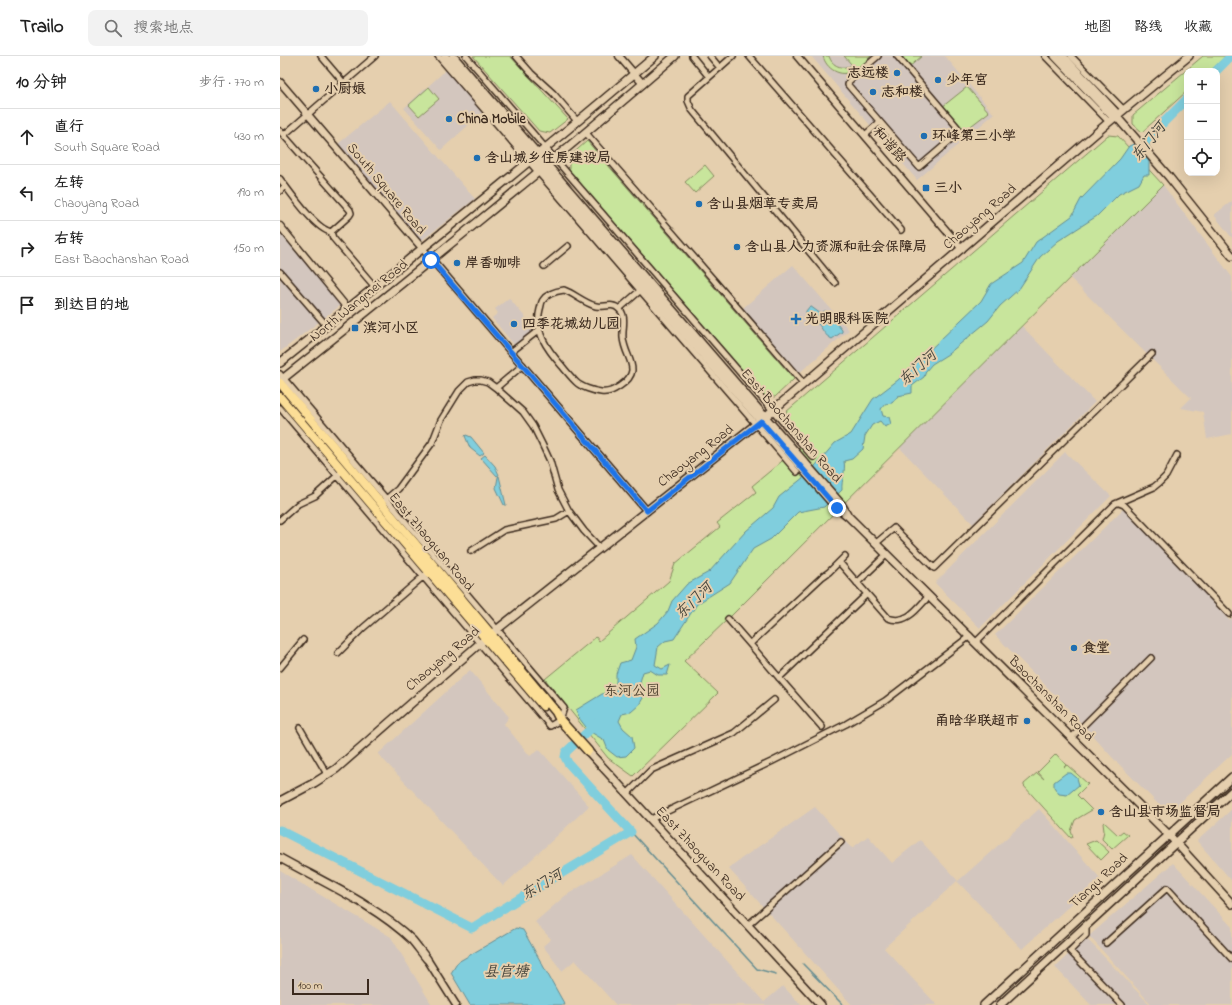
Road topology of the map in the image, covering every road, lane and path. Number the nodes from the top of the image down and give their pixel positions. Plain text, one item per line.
1 (321, 56) edge
2 (375, 56) edge
3 (438, 56) edge
4 (445, 56) edge
5 (453, 56) edge
6 (466, 56) edge
7 (516, 56) edge
8 (619, 56) edge
9 (655, 56) edge
10 (675, 56) edge
11 (692, 56) edge
12 (710, 56) edge
13 (733, 56) edge
14 (749, 56) edge
15 (797, 56) edge
16 (878, 56) edge
17 (897, 56) edge
18 (1045, 56) edge
19 (1056, 56) edge
20 (1063, 56) edge
21 (1071, 56) edge
22 (1189, 56) edge
23 (720, 68) junction
24 (634, 74) junction
25 (709, 77) junction
26 (280, 82) edge
27 (344, 83) junction
28 (643, 84) junction
29 (307, 114) junction
30 (1117, 116) junction
31 (577, 121) junction
32 (880, 122) junction
33 (282, 133) edge
34 (586, 133) junction
35 (865, 135) junction
36 (546, 149) junction
37 (554, 158) junction
38 (534, 159) junction
39 (542, 168) junction
40 (280, 179) edge
41 (286, 186) junction
42 (280, 191) edge
43 (280, 226) edge
44 (901, 230) dead end
45 (331, 232) junction
46 (568, 246) dead end
47 (962, 249) junction
48 (422, 250) junction
49 (1232, 256) edge
50 (431, 260) junction
51 (544, 266) dead end
52 (280, 272) edge
53 (835, 283) dead end
54 (375, 287) junction
55 (644, 287) junction
56 (348, 308) junction
57 (620, 309) junction
58 (327, 326) junction
59 (539, 330) junction
60 (511, 352) junction
61 (1152, 354) dead end
62 (280, 363) edge
63 (523, 365) junction
64 (281, 379) edge
65 (804, 384) junction
66 (496, 388) junction
67 (280, 397) edge
68 (280, 408) edge
69 (773, 411) junction
70 (761, 421) junction
71 (1177, 455) dead end
72 (813, 457) dead end
73 (343, 471) junction
74 (797, 472) dead end
75 (384, 501) junction
76 (1119, 503) junction
77 (569, 511) junction
78 (647, 511) junction
79 (848, 516) joint
80 (280, 520) edge
81 (875, 544) junction
82 (600, 548) junction
83 (471, 551) dead end
84 (886, 555) junction
85 (845, 556) dead end
86 (839, 562) junction
87 (429, 572) junction
88 (857, 583) junction
89 (867, 594) junction
90 (928, 596) junction
91 (1229, 614) dead end
92 (728, 619) dead end
93 (970, 636) junction
94 (488, 637) junction
95 (303, 640) dead end
96 (976, 642) junction
97 (750, 644) junction
98 (338, 653) dead end
99 (1151, 658) dead end
100 (280, 668) edge
101 (779, 678) junction
102 (774, 700) dead end
103 (560, 720) junction
104 (822, 727) dead end
105 (300, 728) dead end
106 (1071, 738) junction
107 (588, 751) joint
108 (327, 774) junction
109 (1232, 777) edge
110 (1232, 791) edge
111 (627, 794) junction
112 (280, 801) edge
113 (651, 819) junction
114 (1169, 835) junction
115 (841, 842) dead end
116 (1176, 843) junction
117 (280, 858) edge
118 (1232, 904) edge
119 (748, 926) junction
120 (1086, 926) junction
121 (1106, 943) dead end
122 (427, 959) joint
123 (1232, 960) edge
124 (456, 1005) edge
125 (821, 1005) edge
126 (984, 1005) edge
127 (1000, 1005) edge
128 (1122, 1005) edge

1 - 27 street
2 - 27 street
3 - 38 street
4 - 38 main road, East Baochanshan Road
5 - 38 main road, East Baochanshan Road
6 - 36 street
7 - 31 street
8 - 24 street
9 - 24 main road, North Wangmei Road
10 - 28 main road, North Wangmei Road
11 - 25 street
12 - 23 street
13 - 23 street
14 - 44 street
15 - 35 street, 和谐路
16 - 32 street
17 - 32 street
18 - 30 street
19 - 30 main road
20 - 30 main road
21 - 30 street
22 - 30 main road, Chaoyang Road
23 - 25 street
24 - 28 street
24 - 31 main road, North Wangmei Road
25 - 53 street
26 - 29 street, South Square Road
27 - 29 street
28 - 34 main road, North Wangmei Road
29 - 33 street
29 - 48 street, South Square Road
30 - 47 main road, Chaoyang Road
30 - 49 main road
31 - 36 main road, North Wangmei Road
32 - 35 street
33 - 45 street
34 - 37 main road, North Wangmei Road
34 - 65 street
35 - 47 street, 和谐路
36 - 37 street
36 - 38 main road, North Wangmei Road
37 - 39 main road, North Wangmei Road
37 - 69 street
38 - 39 main road, East Baochanshan Road
38 - 48 main road, North Wangmei Road
39 - 50 main road, North Wangmei Road
39 - 55 main road, East Baochanshan Road
40 - 41 street
41 - 42 street
41 - 45 street
43 - 56 street
45 - 54 street
46 - 51 street
47 - 65 main road, Chaoyang Road
48 - 50 street, South Square Road
48 - 54 main road, North Wangmei Road
50 - 60 street, South Square Road
50 - 64 main road, North Wangmei Road
52 - 58 street
54 - 56 main road, North Wangmei Road
55 - 57 street
55 - 70 main road, East Baochanshan Road
55 - 70 street
56 - 58 main road, North Wangmei Road
57 - 59 street
57 - 59 street
58 - 62 main road, North Wangmei Road
59 - 60 street
60 - 63 street, South Square Road
61 - 81 street
63 - 66 street
63 - 78 street, South Square Road
64 - 73 main road, East Zhaoguan Road
64 - 75 street
65 - 69 main road, Chaoyang Road
66 - 75 street
66 - 77 street
67 - 73 main road, East Zhaoguan Road
68 - 73 street
69 - 70 main road, Chaoyang Road
69 - 72 street
70 - 74 street
70 - 78 main road, Chaoyang Road
70 - 79 main road, East Baochanshan Road
71 - 76 street
73 - 75 main road, East Zhaoguan Road
73 - 80 street
73 - 87 main road, East Zhaoguan Road
75 - 87 main road, East Zhaoguan Road
75 - 94 street
76 - 91 street
76 - 96 street
77 - 82 street
77 - 83 street
78 - 82 main road, Chaoyang Road
79 - 81 main road, Baochanshan Road
81 - 84 main road, Baochanshan Road
82 - 94 main road, Chaoyang Road
84 - 88 street
84 - 90 main road, Baochanshan Road
85 - 86 street
86 - 88 street
86 - 97 street
87 - 94 main road, East Zhaoguan Road
87 - 94 street
87 - 98 street
88 - 89 street
89 - 90 street
89 - 101 street
90 - 93 main road, Baochanshan Road
92 - 97 street
93 - 96 main road, Baochanshan Road
93 - 113 street
94 - 103 main road, East Zhaoguan Road
94 - 103 street
94 - 108 main road, Chaoyang Road
95 - 100 street
96 - 106 main road, Baochanshan Road
97 - 101 street
99 - 106 street
101 - 104 street
102 - 111 street
103 - 107 main road, East Zhaoguan Road
105 - 108 street
106 - 114 main road, Baochanshan Road
107 - 111 main road, East Zhaoguan Road
108 - 112 main road, Chaoyang Road
109 - 114 main road, Tiangu Road
110 - 116 main road, Tiangu Road
111 - 113 main road, East Zhaoguan Road
113 - 119 main road, East Zhaoguan Road
114 - 116 main road, Baochanshan Road
114 - 126 main road, Tiangu Road
115 - 119 street
116 - 118 main road, Baochanshan Road
116 - 120 main road, Tiangu Road
117 - 122 main road
119 - 125 main road, East Zhaoguan Road
120 - 127 main road, Tiangu Road
120 - 128 street
121 - 123 street
122 - 124 street

